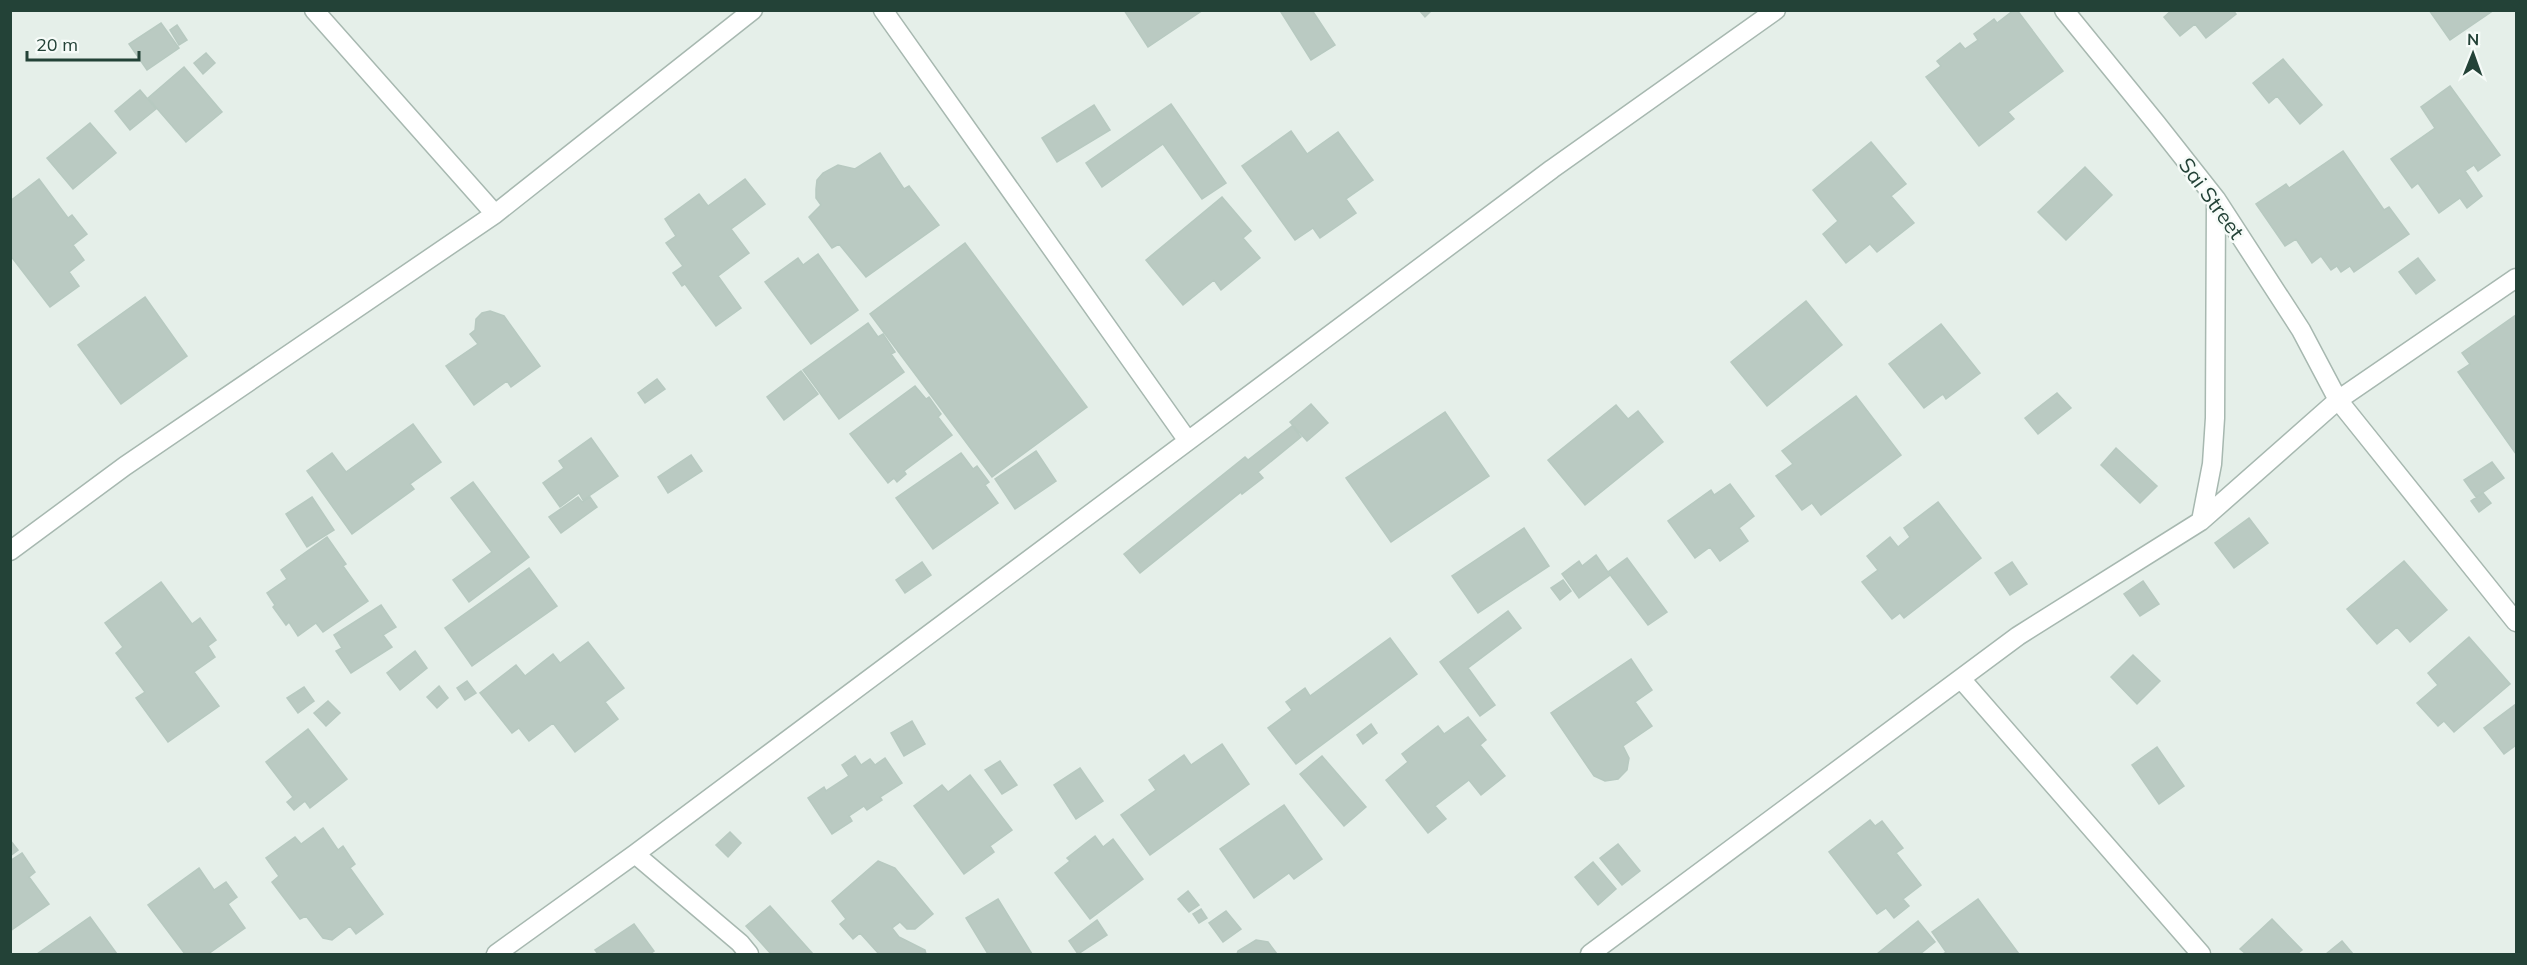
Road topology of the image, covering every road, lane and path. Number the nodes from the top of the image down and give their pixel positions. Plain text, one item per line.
1 (314, 10) edge
2 (753, 10) edge
3 (883, 10) edge
4 (1776, 10) edge
5 (2064, 10) edge
6 (2216, 199) junction
7 (495, 214) junction
8 (2517, 278) edge
9 (2338, 400) junction
10 (1188, 441) junction
11 (2201, 521) junction
12 (10, 551) edge
13 (2517, 622) edge
14 (1962, 680) junction
15 (635, 854) junction
16 (496, 954) edge
17 (749, 954) edge
18 (1590, 954) edge
19 (2201, 954) edge

1 - 7 street
2 - 7 street
3 - 10 street
4 - 10 street
5 - 6 street, Sai Street
6 - 9 street, Sai Street
6 - 11 street
7 - 12 street
8 - 9 street
9 - 11 street
9 - 13 street, Sai Street
10 - 15 street
11 - 14 street
14 - 18 street
14 - 19 street
15 - 16 street
15 - 17 street

